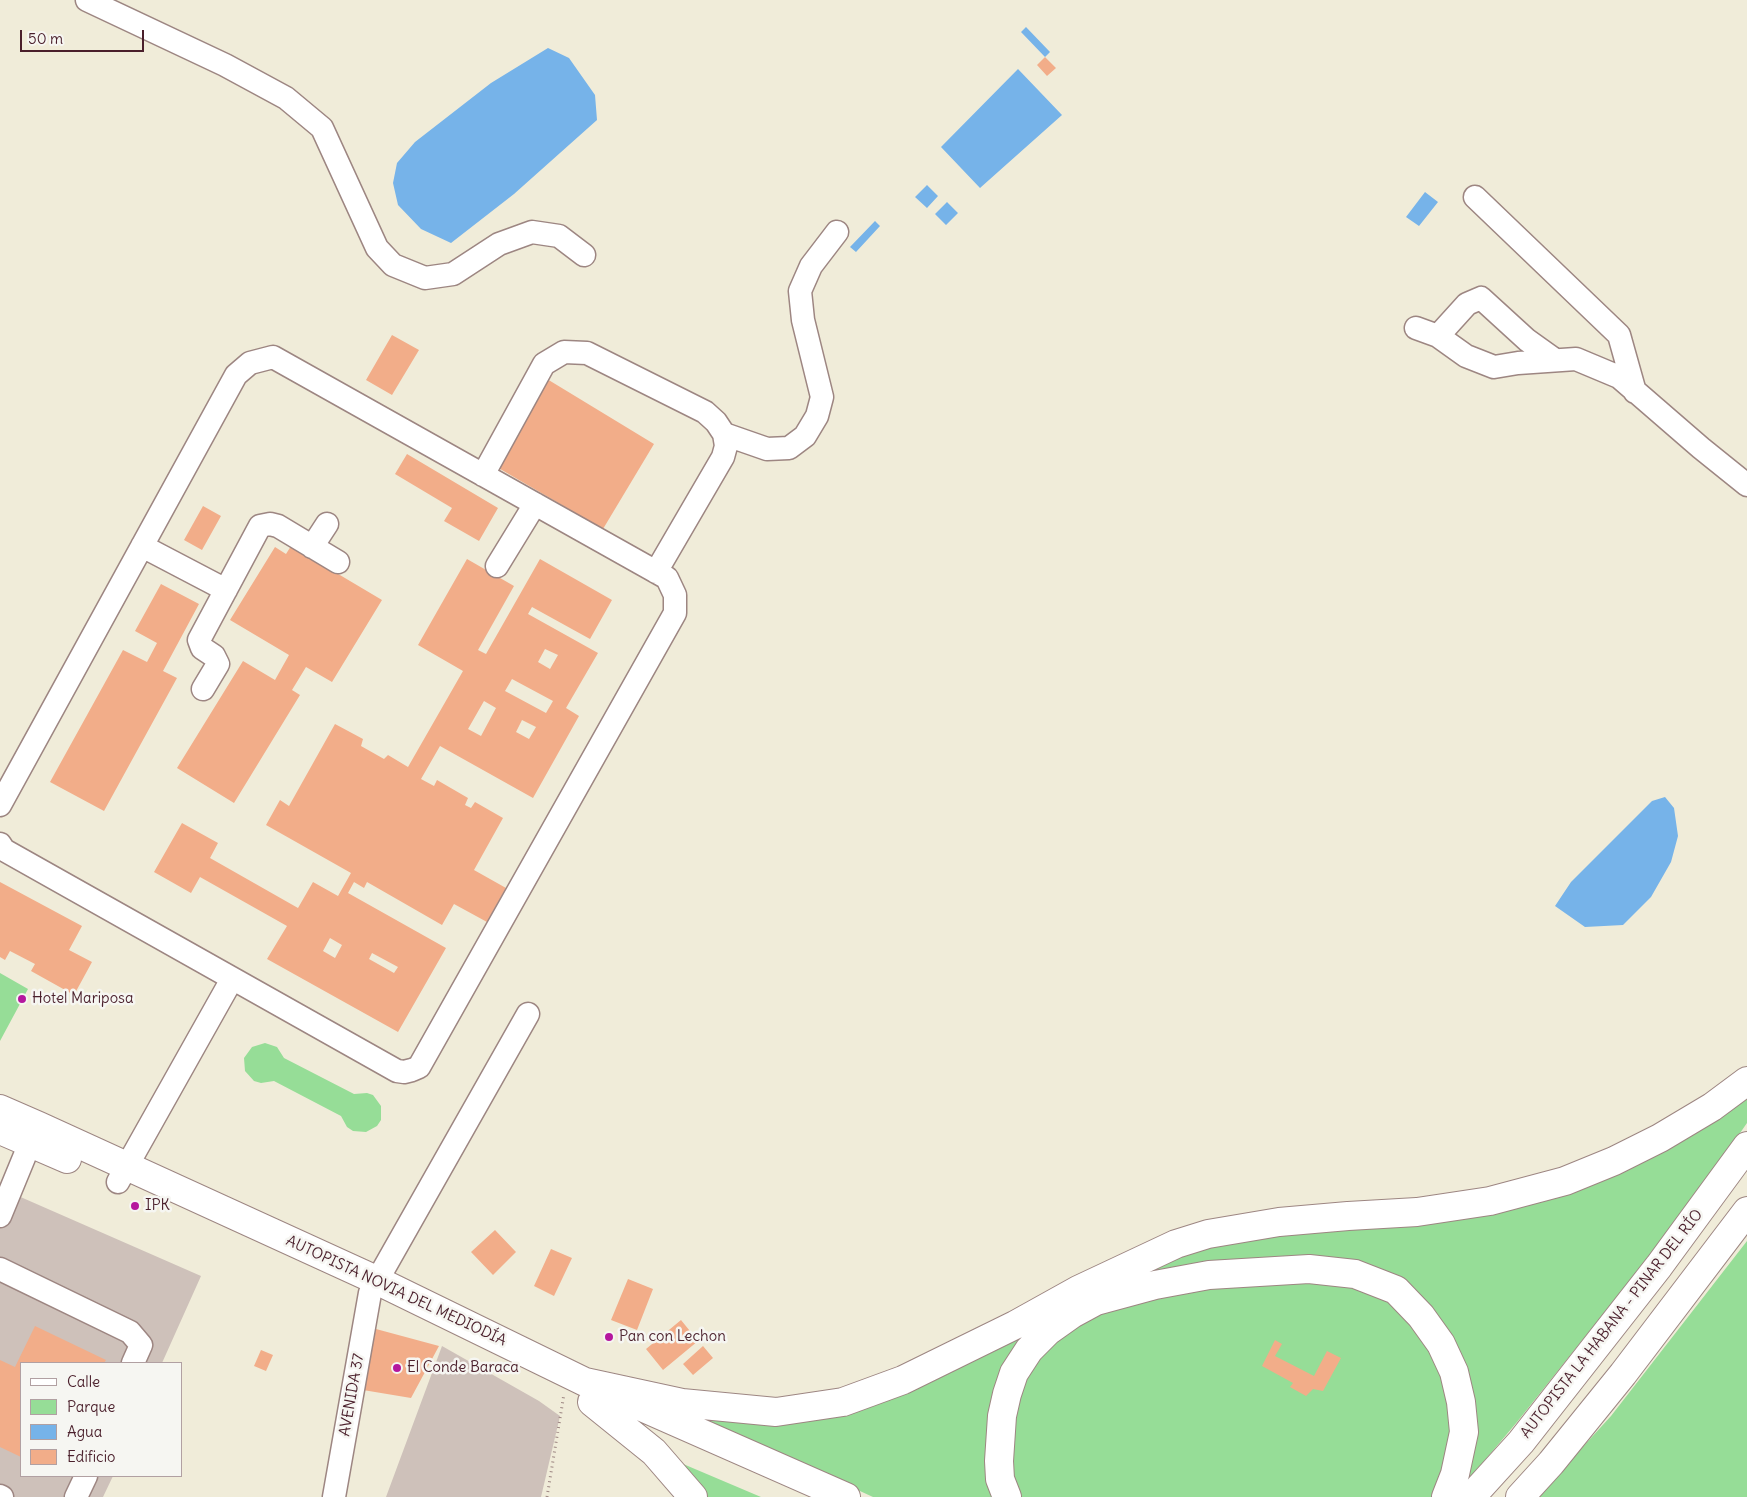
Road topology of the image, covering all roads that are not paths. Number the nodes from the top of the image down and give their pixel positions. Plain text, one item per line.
1 (87, 0) edge
2 (1475, 197) dead end
3 (837, 232) dead end
4 (584, 255) dead end
5 (1416, 328) dead end
6 (1438, 336) junction
7 (1555, 360) junction
8 (1635, 392) junction
9 (724, 434) junction
10 (482, 475) junction
11 (1747, 485) edge
12 (534, 504) junction
13 (326, 524) dead end
14 (142, 546) junction
15 (312, 547) junction
16 (338, 562) dead end
17 (497, 566) dead end
18 (656, 572) junction
19 (226, 590) junction
20 (203, 689) dead end
21 (0, 804) edge
22 (0, 844) edge
23 (232, 979) junction
24 (528, 1014) dead end
25 (1747, 1081) edge
26 (1, 1118) edge
27 (30, 1143) junction
28 (1747, 1146) edge
29 (123, 1174) junction
30 (1747, 1210) edge
31 (0, 1216) edge
32 (0, 1269) edge
33 (373, 1286) junction
34 (133, 1362) edge
35 (581, 1391) junction
36 (86, 1477) edge
37 (76, 1497) edge
38 (334, 1497) edge
39 (693, 1497) edge
40 (800, 1497) edge
41 (846, 1497) edge
42 (1007, 1497) edge
43 (1446, 1497) edge
44 (1472, 1497) edge
45 (1520, 1497) edge

1 - 4 street
2 - 8 street
3 - 9 street
5 - 6 street
6 - 7 street
6 - 7 street
7 - 8 street
8 - 11 street
9 - 10 street
9 - 18 street
10 - 12 street
10 - 14 street
12 - 17 street
12 - 18 street
13 - 15 street
14 - 19 street
14 - 21 street
15 - 16 street
15 - 19 street
18 - 23 street
19 - 20 street
22 - 23 street
23 - 29 street
24 - 33 street, AVENIDA 37
25 - 35 highway
26 - 27 highway, AUTOPISTA NOVIA DEL MEDIODÍA
26 - 29 highway, AUTOPISTA NOVIA DEL MEDIODÍA
27 - 29 highway, AUTOPISTA NOVIA DEL MEDIODÍA
27 - 31 street
28 - 44 highway, AUTOPISTA LA HABANA - PINAR DEL RÍO
29 - 33 highway, AUTOPISTA NOVIA DEL MEDIODÍA
30 - 45 highway
32 - 34 street
33 - 35 highway, AUTOPISTA NOVIA DEL MEDIODÍA
33 - 38 street, AVENIDA 37
35 - 39 highway
35 - 40 highway, AUTOPISTA NOVIA DEL MEDIODÍA
35 - 41 highway, AUTOPISTA NOVIA DEL MEDIODÍA
36 - 37 street
42 - 43 highway

